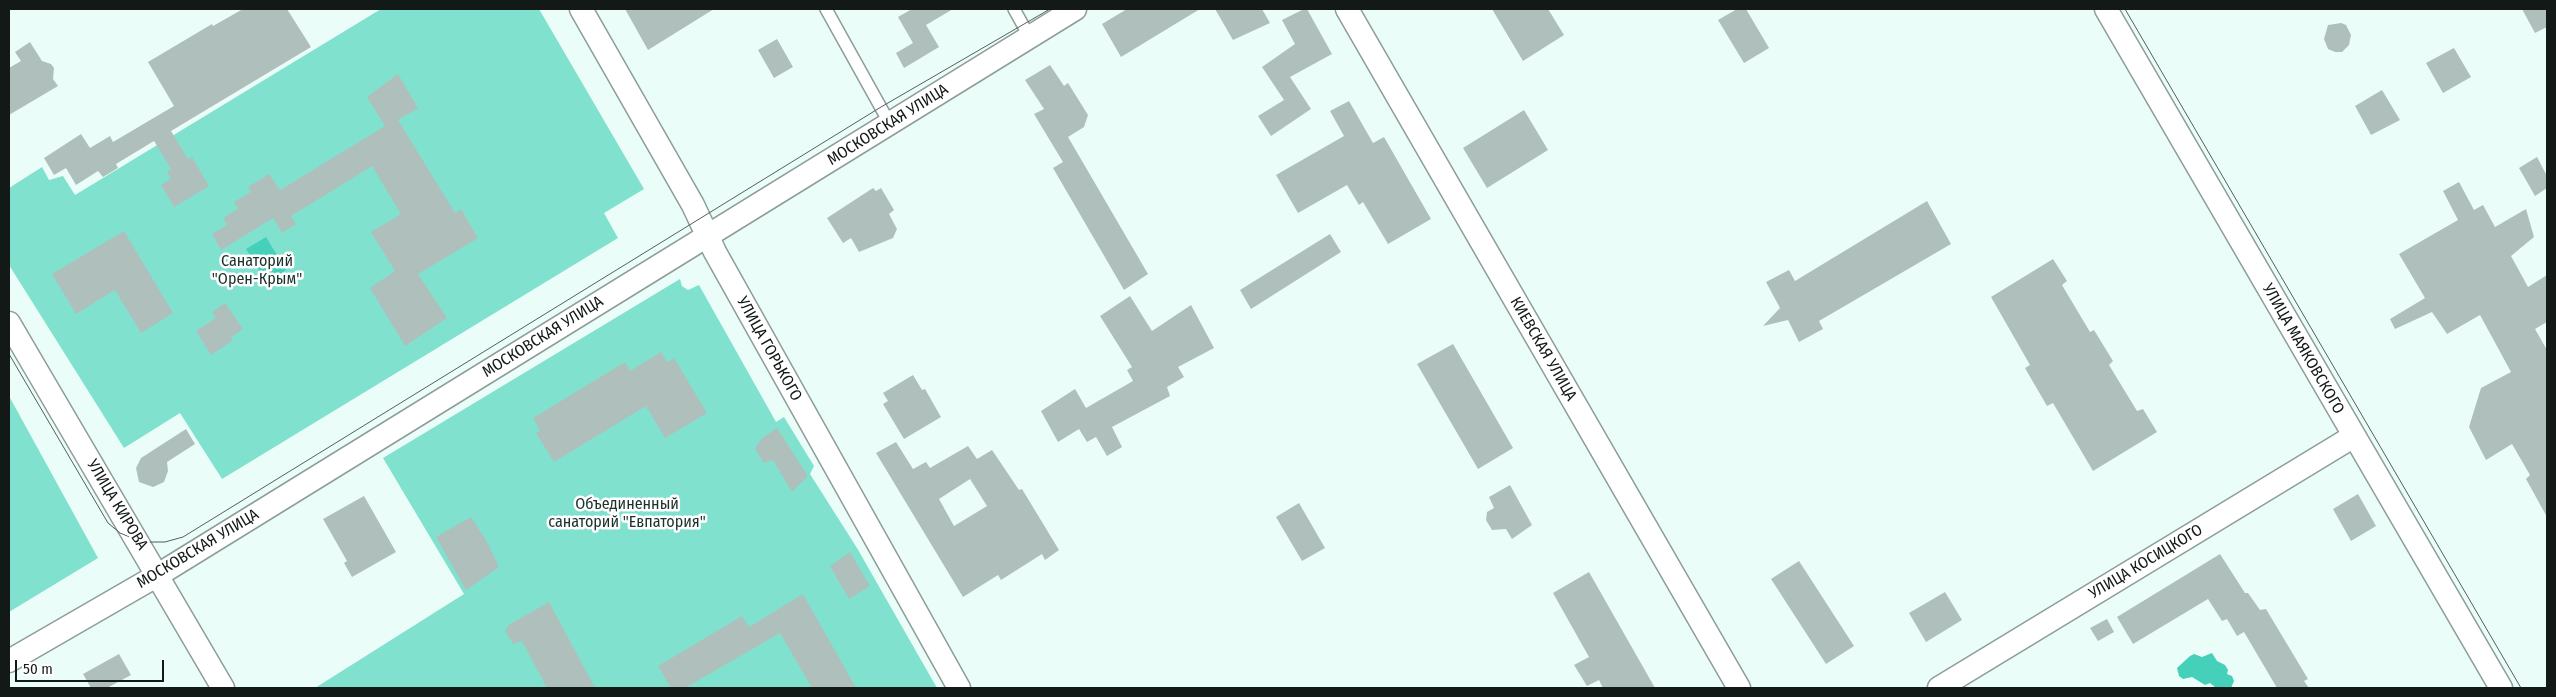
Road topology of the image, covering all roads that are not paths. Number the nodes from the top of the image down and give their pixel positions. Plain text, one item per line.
1 (581, 9) edge
2 (826, 9) edge
3 (1014, 9) edge
4 (1075, 9) edge
5 (1347, 9) edge
6 (2106, 9) edge
7 (1029, 36) junction
8 (890, 124) junction
9 (706, 236) junction
10 (9, 323) edge
11 (2354, 436) junction
12 (158, 575) junction
13 (9, 661) edge
14 (223, 688) edge
15 (959, 688) edge
16 (1739, 688) edge
17 (1939, 688) edge
18 (2502, 688) edge

1 - 9 street, УЛИЦА ГОРЬКОГО
2 - 8 lane
3 - 7 lane
4 - 7 street, МОСКОВСКАЯ УЛИЦА
5 - 16 street, КИЕВСКАЯ УЛИЦА
6 - 11 street, УЛИЦА МАЯКОВСКОГО
7 - 8 street, МОСКОВСКАЯ УЛИЦА
8 - 9 street, МОСКОВСКАЯ УЛИЦА
9 - 12 street, МОСКОВСКАЯ УЛИЦА
9 - 15 street, УЛИЦА ГОРЬКОГО
10 - 12 street, УЛИЦА КИРОВА
11 - 17 street, УЛИЦА КОСИЦКОГО
11 - 18 street, УЛИЦА МАЯКОВСКОГО
12 - 13 street, МОСКОВСКАЯ УЛИЦА
12 - 14 street, УЛИЦА КИРОВА

